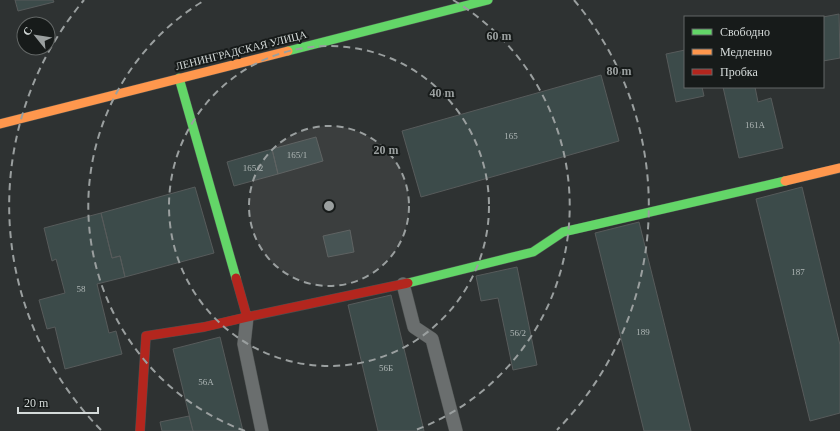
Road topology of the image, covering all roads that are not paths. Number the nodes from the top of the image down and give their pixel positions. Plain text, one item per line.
1 (488, 0) edge
2 (180, 78) junction
3 (0, 124) edge
4 (840, 168) edge
5 (403, 284) junction
6 (247, 316) junction
7 (140, 431) edge
8 (262, 431) edge
9 (456, 431) edge

1 - 2 street, ЛЕНИНГРАДСКАЯ УЛИЦА
2 - 3 street, ЛЕНИНГРАДСКАЯ УЛИЦА
2 - 6 street
4 - 5 street
5 - 6 street
5 - 9 lane
6 - 7 street
6 - 8 lane

